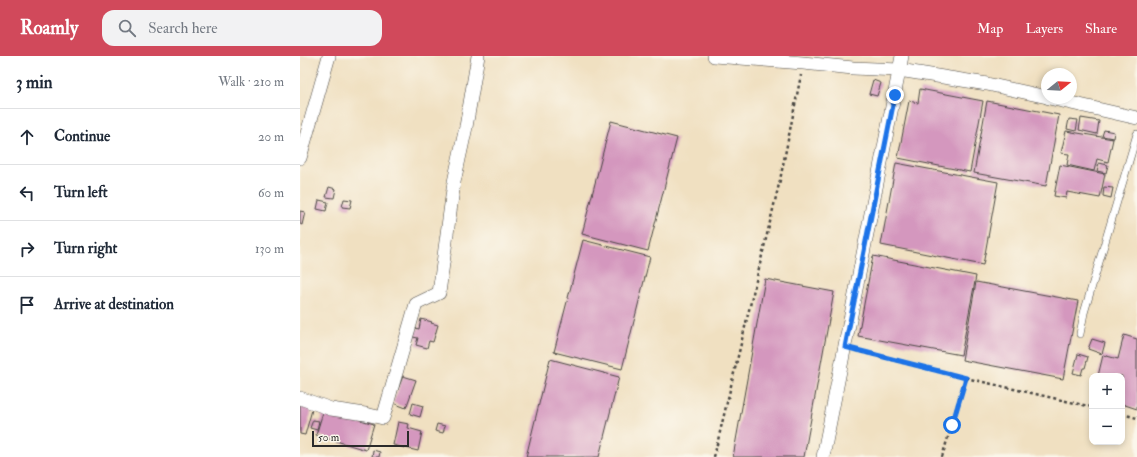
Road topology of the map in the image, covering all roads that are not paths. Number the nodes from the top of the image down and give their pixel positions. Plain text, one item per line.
1 (329, 56) edge
2 (478, 56) edge
3 (714, 56) edge
4 (902, 56) edge
5 (899, 70) junction
6 (1041, 96) edge
7 (1075, 104) edge
8 (1137, 118) edge
9 (1137, 134) edge
10 (300, 158) edge
11 (1080, 334) dead end
12 (300, 398) edge
13 (823, 457) edge

1 - 10 street
2 - 12 street
3 - 5 street
4 - 5 street
5 - 6 street
5 - 13 street
7 - 8 street
9 - 11 lane

